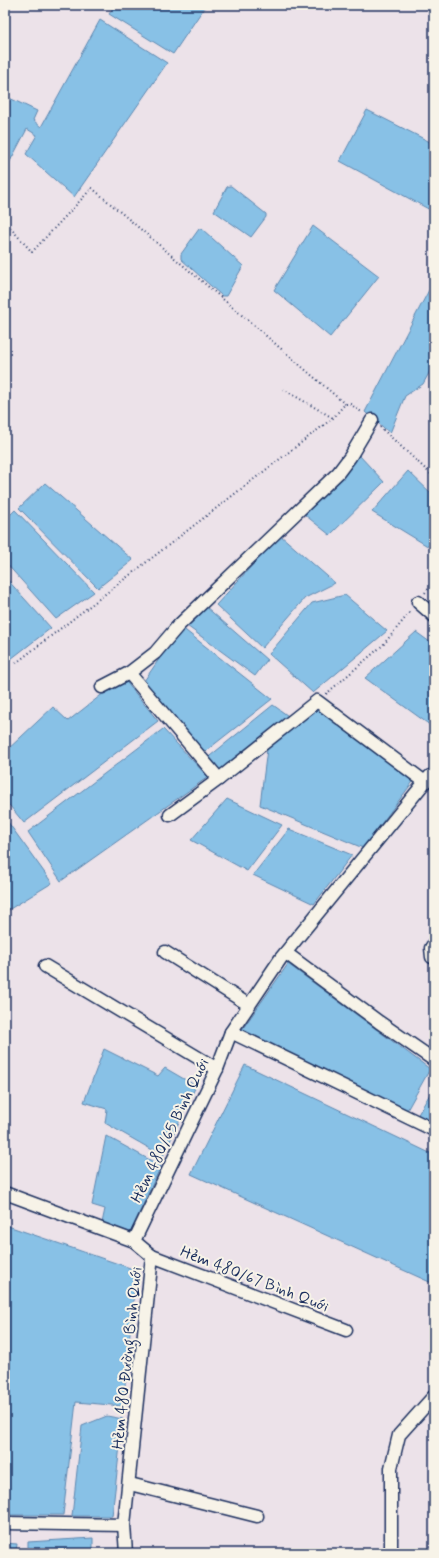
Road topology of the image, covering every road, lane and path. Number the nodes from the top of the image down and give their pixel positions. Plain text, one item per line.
1 (5, 222) edge
2 (283, 389) dead end
3 (345, 404) junction
4 (333, 418) junction
5 (372, 420) junction
6 (434, 477) edge
7 (434, 581) edge
8 (418, 602) junction
9 (434, 616) edge
10 (16, 663) dead end
11 (129, 673) junction
12 (102, 687) dead end
13 (317, 701) junction
14 (219, 779) junction
15 (430, 779) edge
16 (170, 815) dead end
17 (434, 943) edge
18 (165, 952) dead end
19 (286, 952) junction
20 (434, 958) edge
21 (45, 966) dead end
22 (249, 1005) junction
23 (231, 1032) junction
24 (434, 1060) edge
25 (217, 1069) junction
26 (434, 1130) edge
27 (5, 1193) edge
28 (134, 1241) junction
29 (152, 1256) junction
30 (346, 1330) dead end
31 (434, 1396) edge
32 (130, 1484) junction
33 (257, 1516) dead end
34 (5, 1523) edge
35 (124, 1524) junction
36 (126, 1553) edge
37 (391, 1553) edge

1 - 3 path
2 - 4 path
3 - 4 path
3 - 5 path
4 - 10 path
5 - 6 path
5 - 11 street
7 - 8 path
8 - 9 street
8 - 13 path
11 - 12 street
11 - 14 street
13 - 14 street
13 - 15 street
14 - 16 street
15 - 19 street, Hẻm 480/65 Bình Quới
17 - 20 street
18 - 22 street
19 - 22 street, Hẻm 480/65 Bình Quới
19 - 24 street
21 - 25 street
22 - 23 street, Hẻm 480/65 Bình Quới
23 - 25 street, Hẻm 480/65 Bình Quới
23 - 26 street
25 - 28 street, Hẻm 480/65 Bình Quới
27 - 28 street, Hẻm 480 Đường Bình Quới
28 - 29 street, Hẻm 480 Đường Bình Quới
29 - 30 street, Hẻm 480/67 Bình Quới
29 - 32 street, Hẻm 480 Đường Bình Quới
31 - 37 street
32 - 33 street
32 - 35 street, Hẻm 480 Đường Bình Quới
34 - 35 street
35 - 36 street, Hẻm 480 Đường Bình Quới

